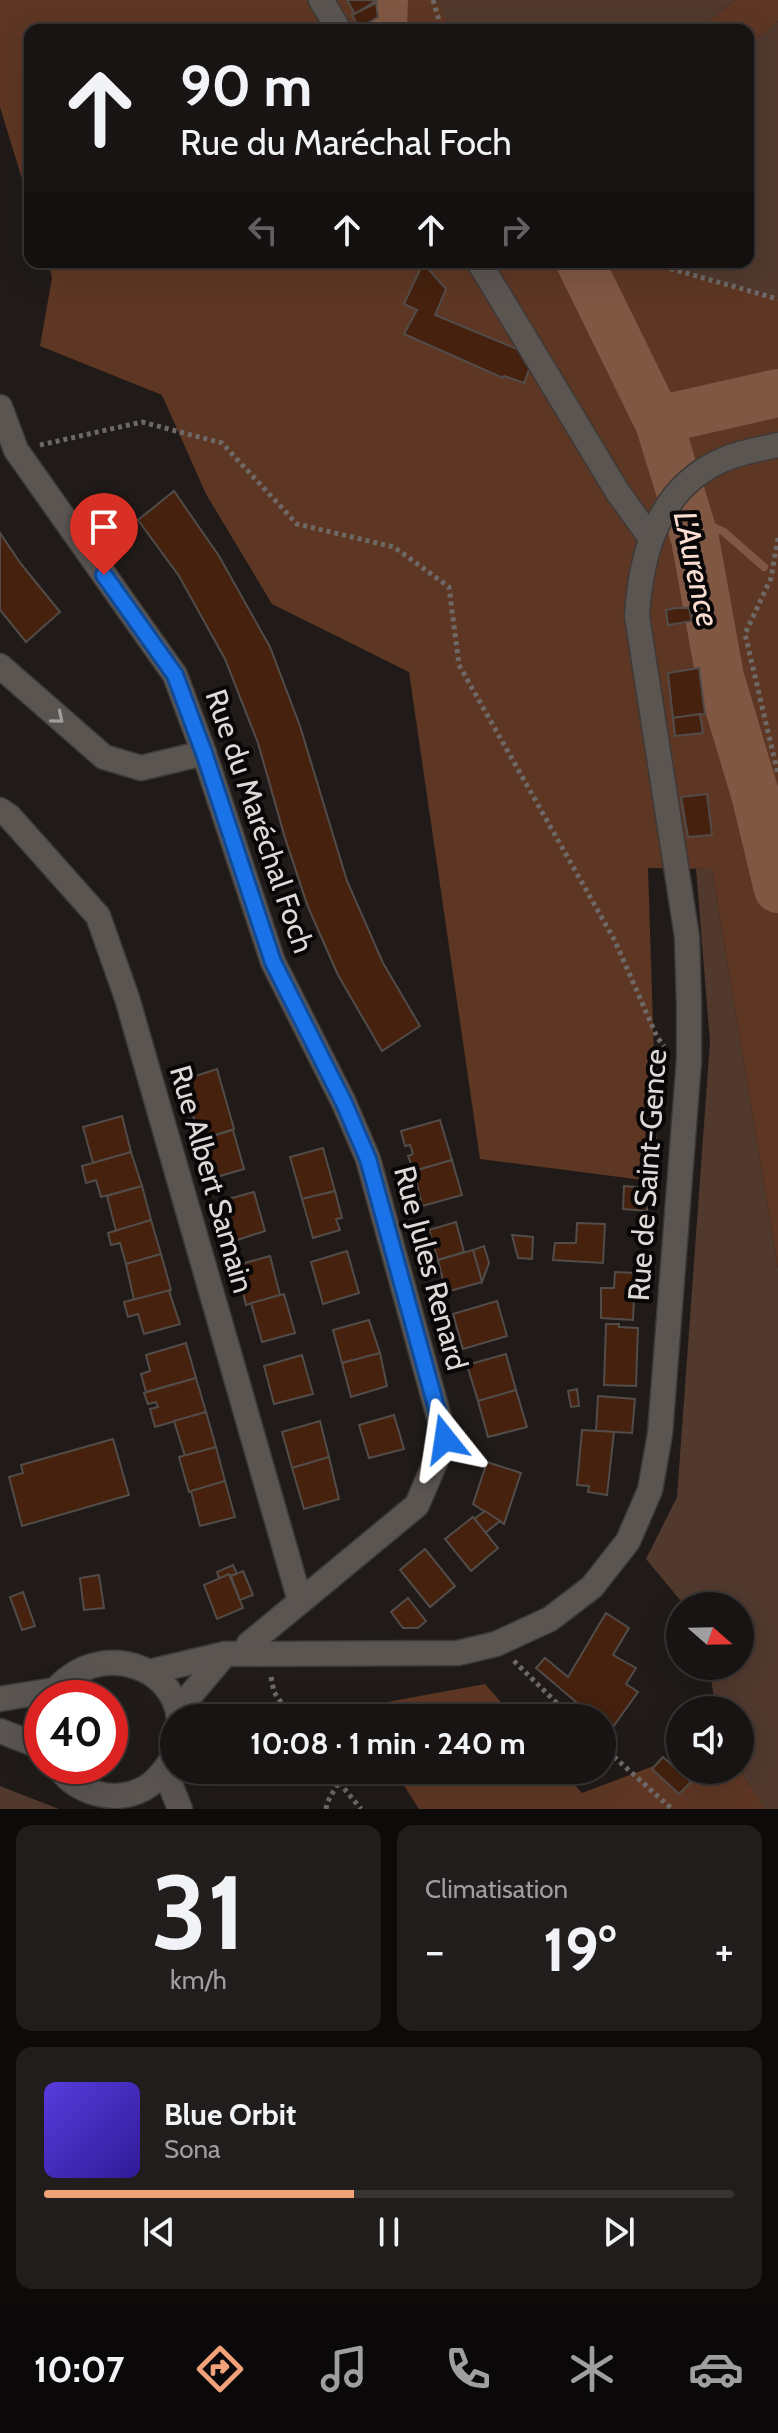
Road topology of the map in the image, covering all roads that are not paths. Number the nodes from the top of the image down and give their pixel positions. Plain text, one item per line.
1 (321, 0) edge
2 (335, 24) edge
3 (483, 268) edge
4 (0, 407) edge
5 (778, 445) edge
6 (650, 537) junction
7 (0, 666) edge
8 (204, 753) junction
9 (0, 810) edge
10 (344, 1103) joint
11 (300, 1601) junction
12 (245, 1654) junction
13 (149, 1672) junction
14 (67, 1680) edge
15 (24, 1697) edge
16 (0, 1699) edge
17 (174, 1704) edge
18 (189, 1704) edge
19 (0, 1731) edge
20 (24, 1740) edge
21 (160, 1773) edge
22 (75, 1784) edge
23 (174, 1784) edge
24 (127, 1802) edge
25 (180, 1809) edge

1 - 2 street
3 - 6 street
4 - 8 street, Rue du Maréchal Foch
5 - 6 street, Rue de Saint-Gence
6 - 12 street, Rue de Saint-Gence
7 -> 8 street
8 - 10 street, Rue du Maréchal Foch
9 - 11 street, Rue Albert Samain
10 - 11 street, Rue Jules Renard
11 - 12 street, Rue Jules Renard
12 - 13 street
12 - 18 street, Rue Jules Renard
13 - 14 street
13 - 17 street
15 - 16 street
19 - 20 street
21 - 24 street
22 - 24 street
23 - 25 street

